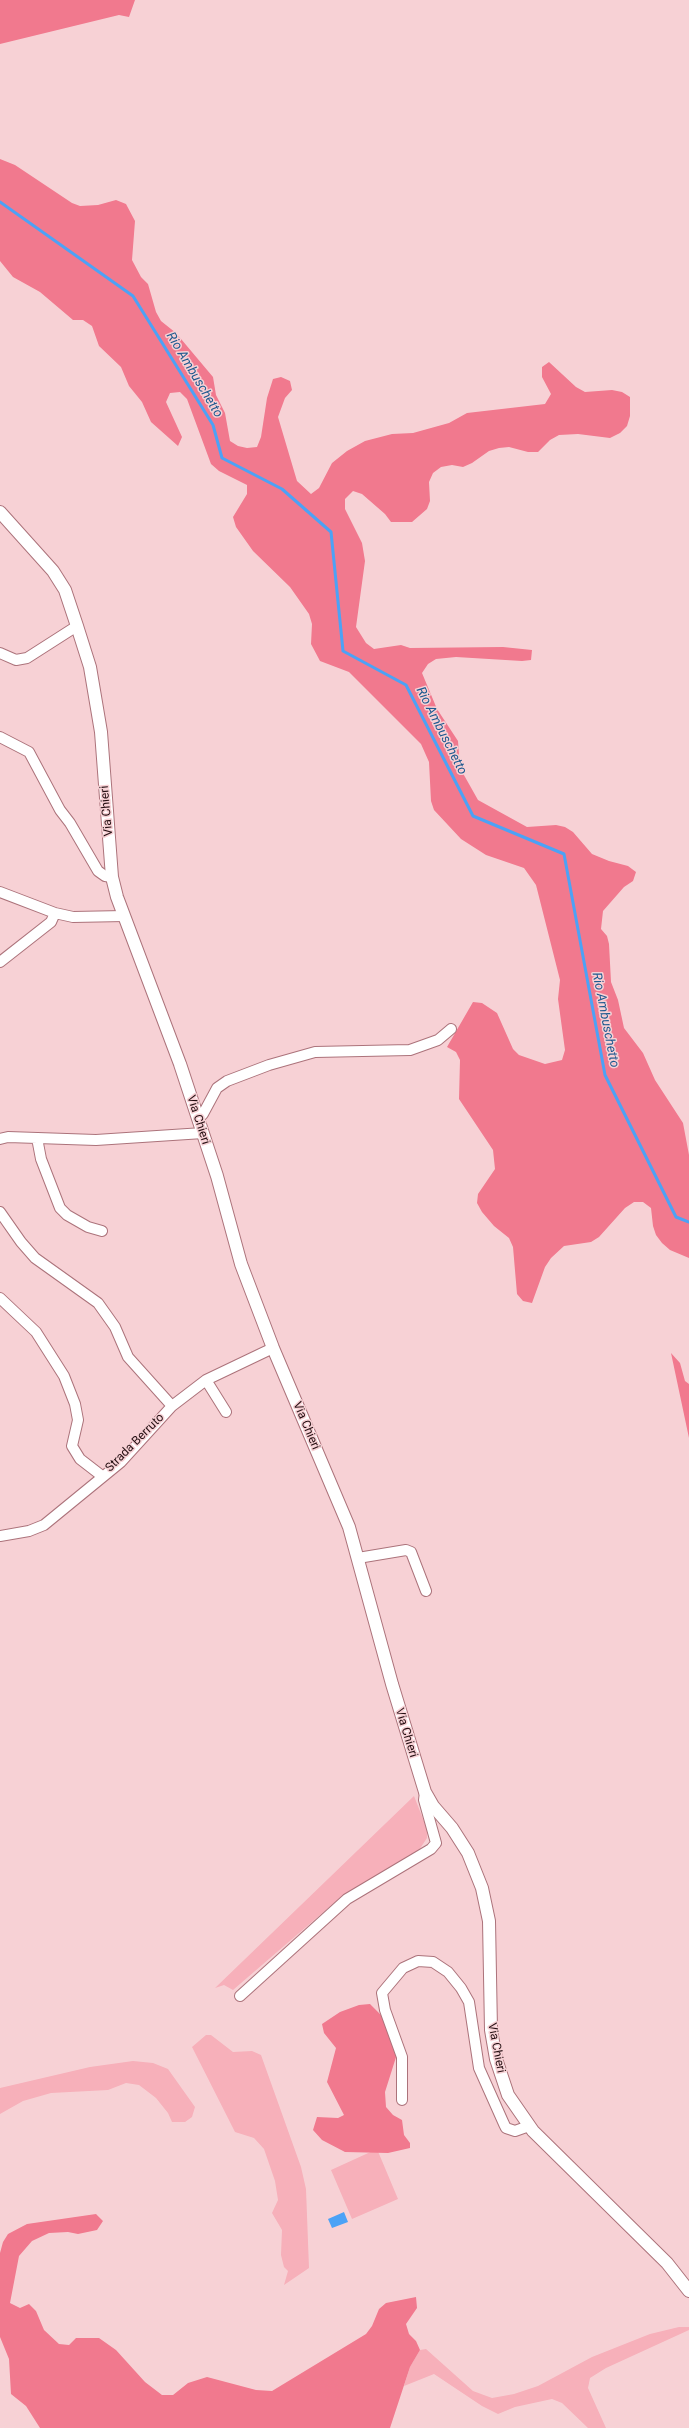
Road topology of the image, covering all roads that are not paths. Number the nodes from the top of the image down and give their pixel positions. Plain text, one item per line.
1 (0, 512) edge
2 (78, 626) junction
3 (0, 653) edge
4 (0, 737) edge
5 (112, 877) junction
6 (0, 892) edge
7 (55, 913) junction
8 (124, 916) junction
9 (0, 962) edge
10 (451, 1028) dead end
11 (198, 1119) junction
12 (203, 1133) junction
13 (37, 1138) junction
14 (0, 1139) edge
15 (0, 1212) edge
16 (102, 1231) dead end
17 (0, 1298) edge
18 (273, 1348) junction
19 (206, 1380) junction
20 (172, 1406) junction
21 (226, 1412) dead end
22 (102, 1476) junction
23 (0, 1536) edge
24 (358, 1558) junction
25 (426, 1591) dead end
26 (425, 1792) junction
27 (240, 1996) dead end
28 (402, 2100) dead end
29 (529, 2126) junction
30 (689, 2291) edge

1 - 2 street, Via Chieri
2 - 3 street
2 - 5 street, Via Chieri
4 - 5 street
5 - 8 street, Via Chieri
6 - 7 street
7 - 8 street
7 - 9 street
8 - 11 street, Via Chieri
10 - 11 street
11 - 12 street, Via Chieri
12 - 13 street
12 - 18 street, Via Chieri
13 - 14 street
13 - 16 street
15 - 20 street
17 - 22 street
18 - 19 street, Strada Berruto
18 - 24 street, Via Chieri
19 - 20 street, Strada Berruto
19 - 21 street
20 - 22 street, Strada Berruto
22 - 23 street, Strada Berruto
24 - 25 street
24 - 26 street, Via Chieri
26 - 27 street
26 - 29 street, Via Chieri
28 - 29 street
29 - 30 street, Via Chieri

